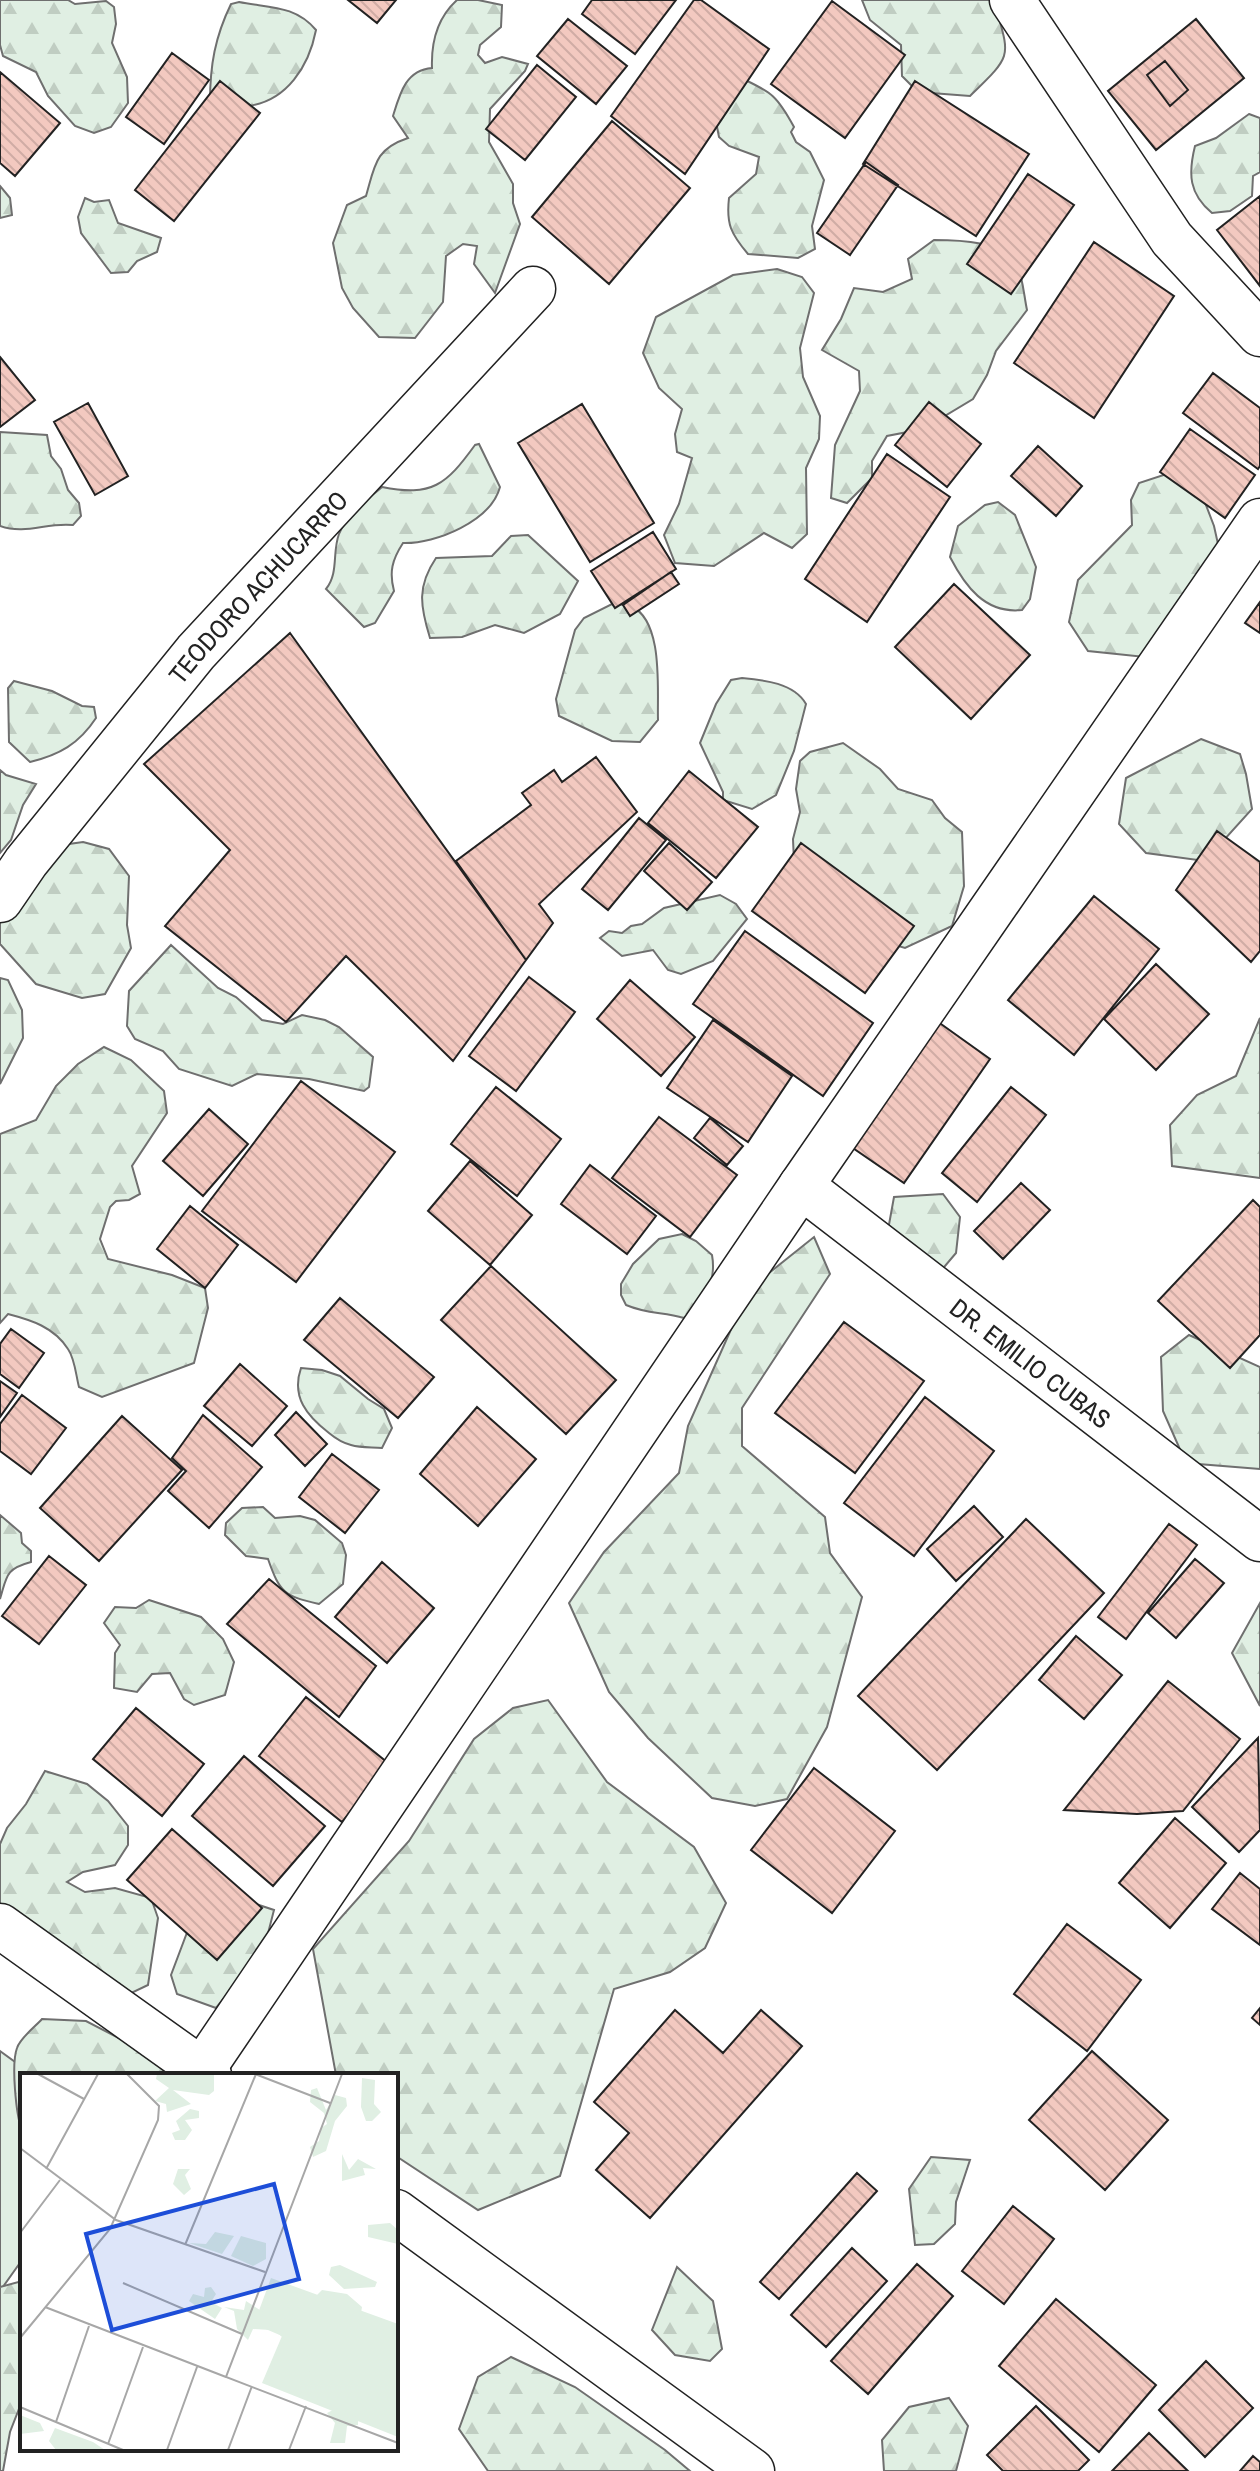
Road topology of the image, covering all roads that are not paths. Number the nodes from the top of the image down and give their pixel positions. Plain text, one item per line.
1 (1012, 0) edge
2 (533, 289) dead end
3 (1260, 334) edge
4 (1260, 521) edge
5 (0, 900) edge
6 (801, 1186) junction
7 (1260, 1539) edge
8 (0, 1926) edge
9 (205, 2072) edge
10 (398, 2213) edge
11 (752, 2471) edge

1 - 3 street
2 - 5 street, TEODORO ACHUCARRO
4 - 6 street
6 - 7 street, DR. EMILIO CUBAS
6 - 9 street
8 - 9 street
10 - 11 street

